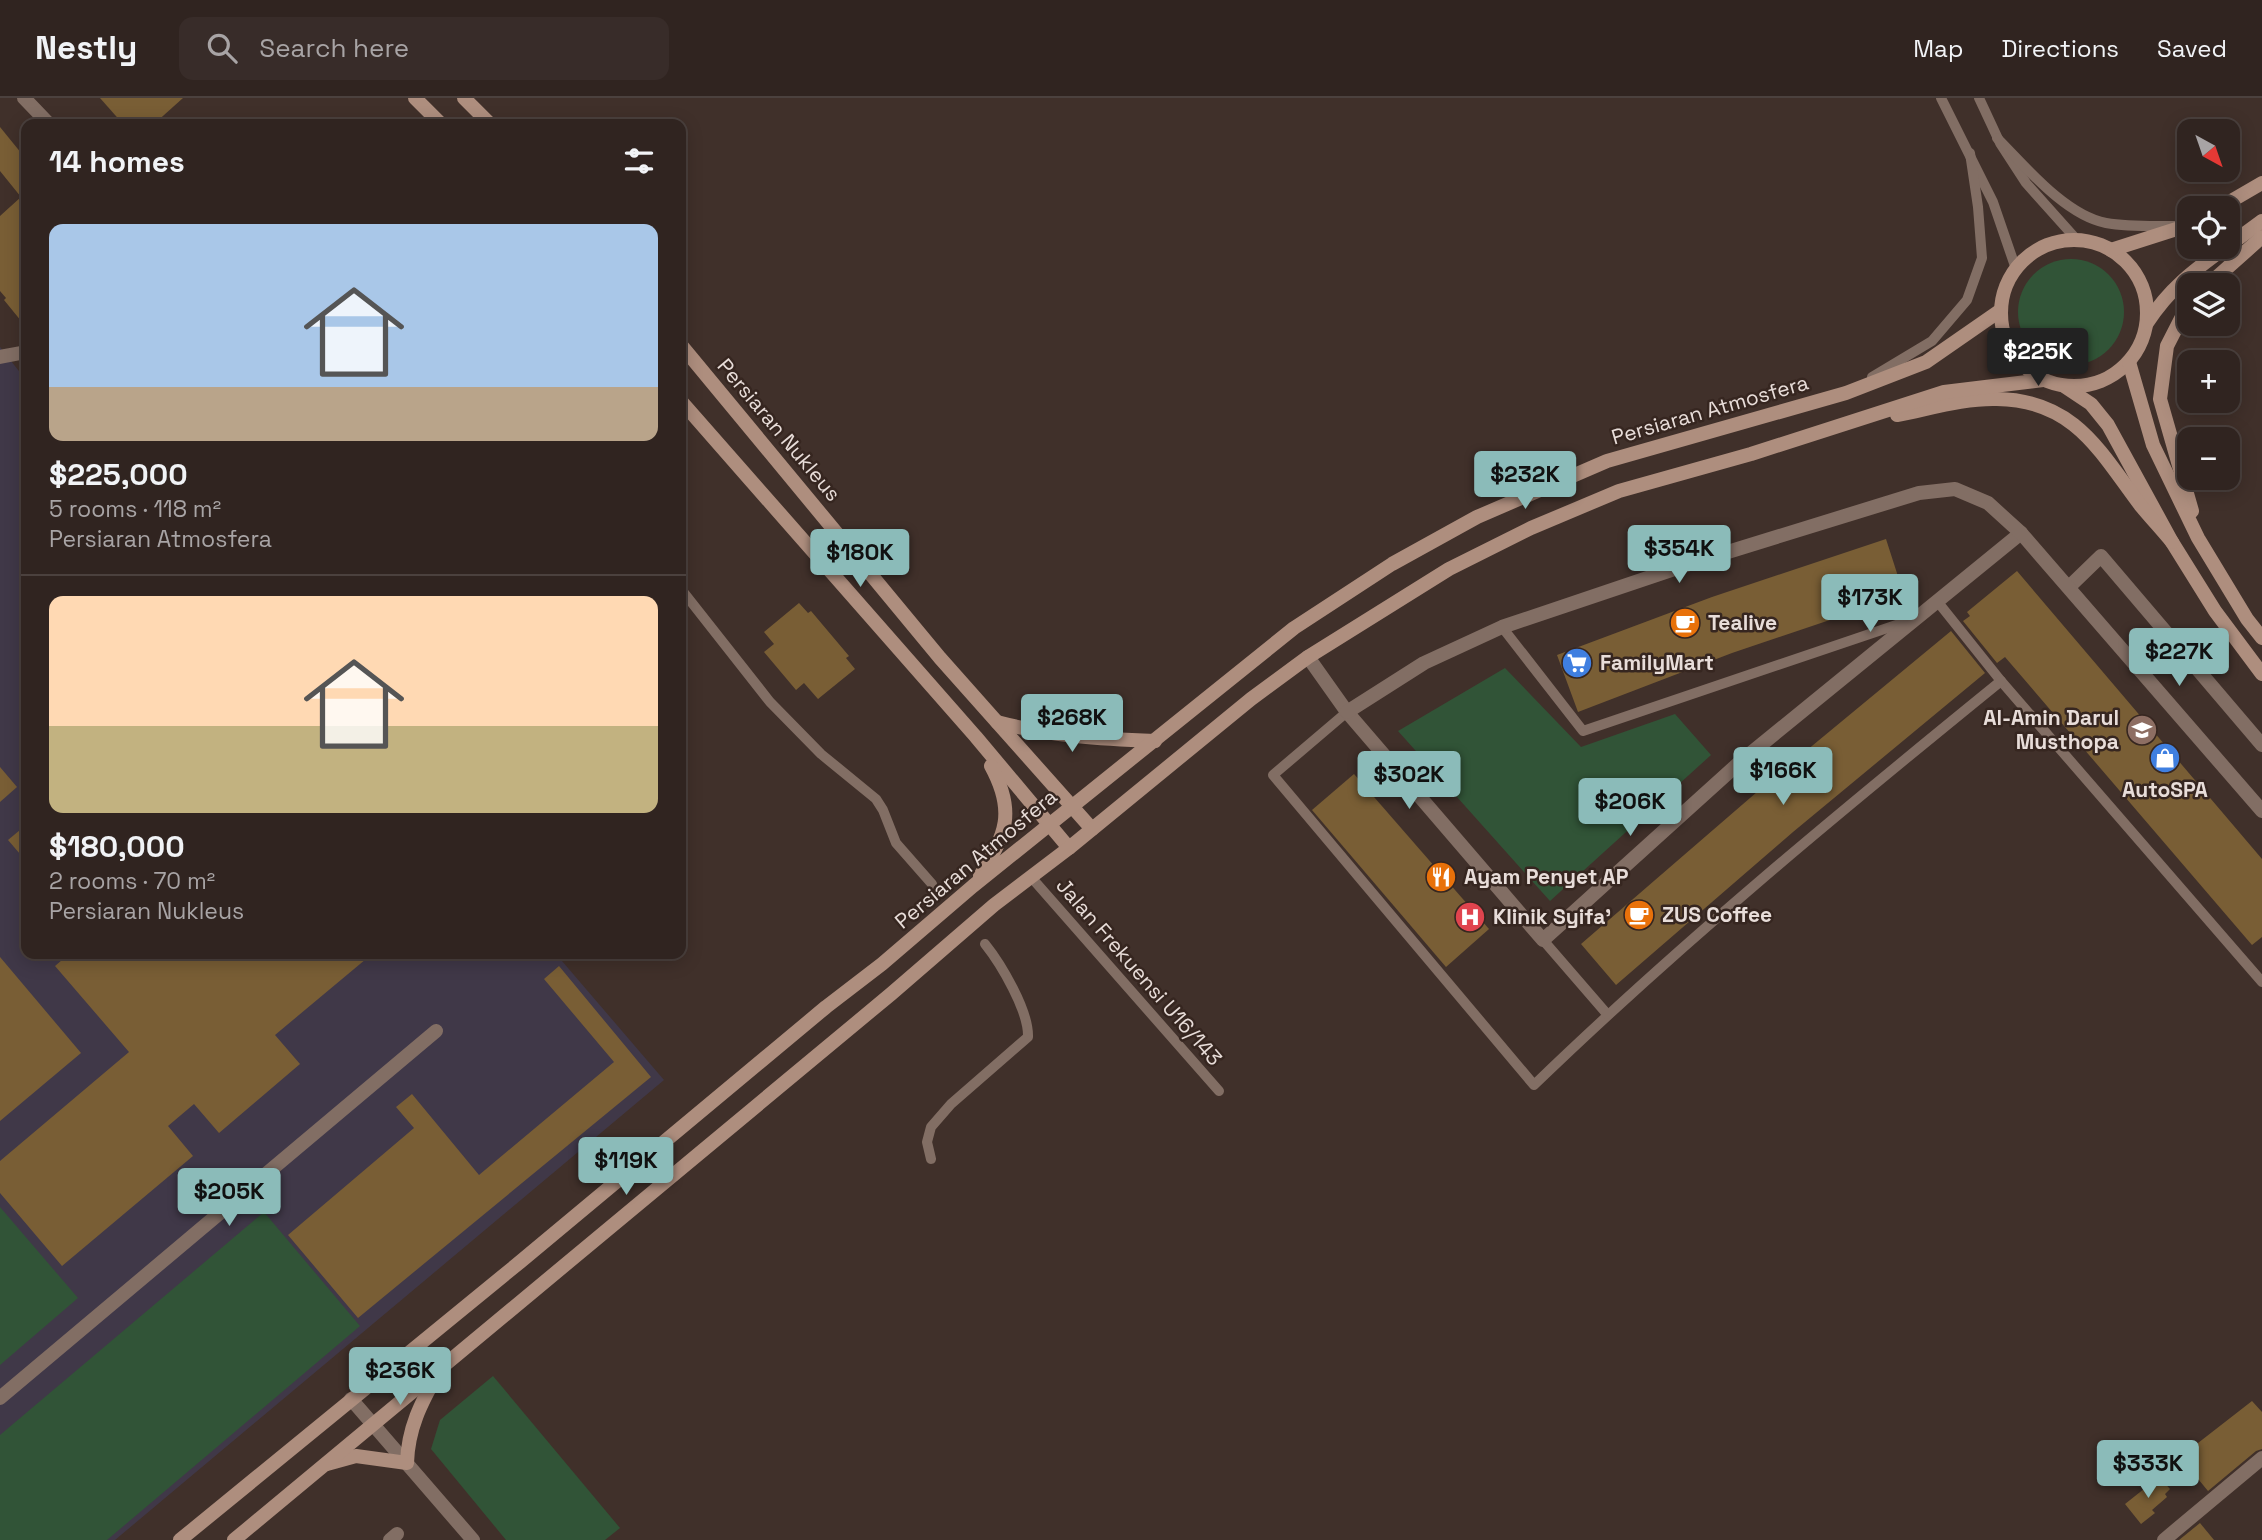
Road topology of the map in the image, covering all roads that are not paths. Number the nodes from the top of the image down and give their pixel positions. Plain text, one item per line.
1 (24, 98) edge
2 (415, 98) edge
3 (464, 98) edge
4 (1941, 98) edge
5 (1979, 98) edge
6 (44, 119) edge
7 (436, 119) edge
8 (485, 119) edge
9 (1997, 138) junction
10 (1969, 153) junction
11 (2262, 183) edge
12 (2240, 196) edge
13 (2262, 221) edge
14 (2177, 226) edge
15 (2177, 229) edge
16 (2240, 237) edge
17 (2262, 237) edge
18 (2077, 240) junction
19 (2111, 250) junction
20 (2209, 259) edge
21 (2016, 269) junction
22 (2222, 273) edge
23 (2001, 310) junction
24 (2147, 324) junction
25 (2177, 325) edge
26 (686, 351) edge
27 (21, 353) edge
28 (0, 357) edge
29 (2129, 362) junction
30 (2043, 380) junction
31 (2064, 386) junction
32 (1846, 394) junction
33 (686, 407) edge
34 (1833, 428) junction
35 (2021, 533) junction
36 (2198, 538) junction
37 (2172, 542) junction
38 (2069, 587) junction
39 (686, 598) edge
40 (1937, 601) junction
41 (1917, 618) junction
42 (1502, 627) junction
43 (2262, 638) edge
44 (1308, 657) junction
45 (2262, 674) edge
46 (2001, 681) junction
47 (1347, 712) junction
48 (996, 722) junction
49 (976, 737) junction
50 (1155, 741) junction
51 (2262, 745) edge
52 (1072, 807) junction
53 (2262, 811) edge
54 (1049, 826) junction
55 (1092, 829) junction
56 (1069, 848) junction
57 (1031, 877) junction
58 (932, 884) dead end
59 (973, 886) junction
60 (1542, 940) junction
61 (985, 944) dead end
62 (2262, 982) edge
63 (1607, 1014) junction
64 (436, 1031) dead end
65 (1219, 1091) dead end
66 (931, 1159) dead end
67 (442, 1366) junction
68 (0, 1398) edge
69 (351, 1399) junction
70 (373, 1423) junction
71 (2262, 1458) edge
72 (407, 1463) junction
73 (322, 1466) junction
74 (180, 1540) edge
75 (234, 1540) edge
76 (472, 1540) edge
77 (2164, 1540) edge

1 - 6 street
2 - 7 street
3 - 8 street
4 - 10 lane
5 - 9 lane
9 - 14 lane
9 - 18 lane
10 - 21 lane
10 - 32 lane
11 - 12 street
13 - 16 street
15 - 19 street
17 - 22 street
18 - 19 street
18 - 21 street
19 - 24 street
20 - 24 street
21 - 23 street
23 - 30 street
23 - 32 street, Persiaran Atmosfera
24 - 29 street
25 - 36 street
26 - 48 street, Persiaran Nukleus
27 - 28 street
29 - 31 street
29 - 36 street
30 - 31 street
30 - 34 street
31 - 37 street
32 - 50 street, Persiaran Atmosfera
33 - 49 street
34 - 37 street
34 - 44 street
35 - 38 street
35 - 40 street
35 - 42 street
36 - 43 street
37 - 45 street
38 - 51 street
38 - 53 street
39 - 58 lane
40 - 41 street
40 - 46 lane
41 - 42 lane
41 - 60 street
42 - 47 street
44 - 47 street
44 - 55 street
46 - 62 lane
46 - 63 lane
47 - 60 street
47 - 63 lane
48 - 50 street
48 - 52 street, Persiaran Nukleus
49 - 54 street
49 - 59 street
50 - 52 street, Persiaran Atmosfera
52 - 54 street, Persiaran Atmosfera
52 - 55 street, Persiaran Nukleus
54 - 56 street
54 - 59 street, Persiaran Atmosfera
55 - 56 street
56 - 57 street
57 - 65 lane, Jalan Frekuensi U16/143
57 - 67 street
59 - 69 street, Persiaran Atmosfera
60 - 63 lane
61 - 66 lane
64 - 68 street
67 - 70 street
67 - 72 street
69 - 70 street
69 - 74 street, Persiaran Atmosfera
70 - 72 street
70 - 73 street
71 - 77 street
72 - 73 street
72 - 76 street
73 - 75 street

